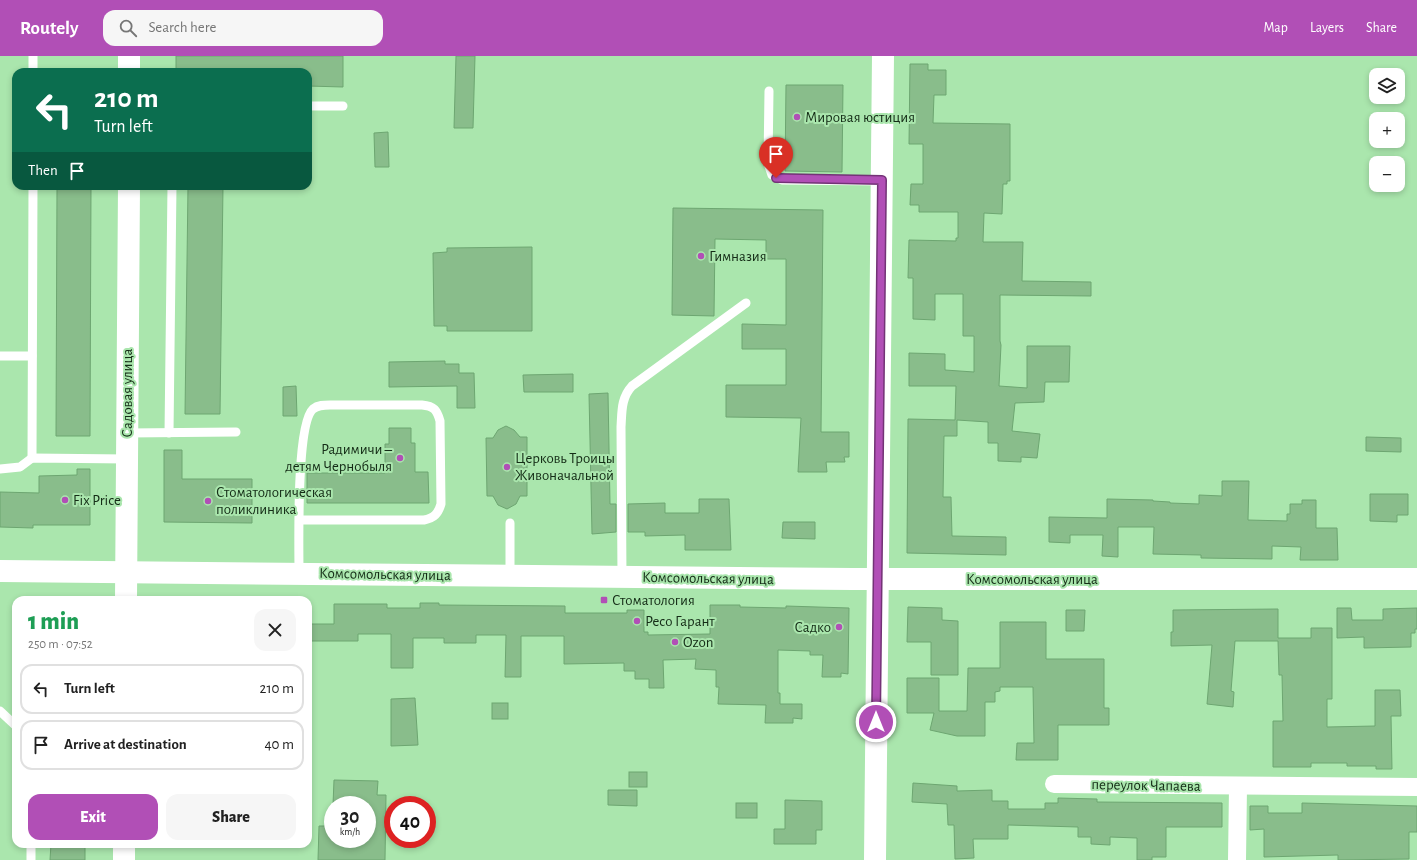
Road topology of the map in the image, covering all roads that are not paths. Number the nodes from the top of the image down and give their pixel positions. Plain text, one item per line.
1 (33, 56) edge
2 (129, 56) edge
3 (883, 56) edge
4 (33, 68) edge
5 (129, 68) edge
6 (769, 91) dead end
7 (312, 106) edge
8 (344, 106) dead end
9 (882, 180) junction
10 (33, 190) edge
11 (129, 190) edge
12 (172, 190) edge
13 (746, 303) dead end
14 (0, 356) edge
15 (32, 356) junction
16 (236, 432) dead end
17 (127, 433) junction
18 (169, 433) junction
19 (32, 458) junction
20 (127, 459) junction
21 (0, 469) edge
22 (299, 520) junction
23 (510, 523) dead end
24 (0, 571) edge
25 (126, 572) junction
26 (299, 573) junction
27 (510, 575) junction
28 (622, 577) junction
29 (877, 579) junction
30 (1417, 579) edge
31 (126, 596) edge
32 (0, 711) edge
33 (12, 722) edge
34 (1054, 784) dead end
35 (1238, 787) junction
36 (1417, 787) edge
37 (31, 848) edge
38 (124, 848) edge
39 (31, 860) edge
40 (124, 860) edge
41 (875, 860) edge
42 (1237, 860) edge

1 - 4 lane
2 - 5 street
3 - 9 street
6 - 9 lane
7 - 8 lane
9 - 29 street
10 - 15 lane
11 - 17 street, Садовая улица
12 - 18 lane
13 - 28 lane
14 - 15 lane
15 - 19 lane
16 - 18 lane
17 - 18 lane
17 - 20 street, Садовая улица
19 - 20 lane
19 - 21 lane
20 - 25 street, Садовая улица
22 - 22 lane
22 - 26 lane
23 - 27 lane
24 - 25 street, Комсомольская улица
25 - 26 street, Комсомольская улица
25 - 31 street, Садовая улица
26 - 27 street, Комсомольская улица
27 - 28 street, Комсомольская улица
28 - 29 street, Комсомольская улица
29 - 30 street, Комсомольская улица
29 - 41 street
32 - 33 lane
34 - 35 street, переулок Чапаева
35 - 36 street, переулок Чапаева
35 - 42 street
37 - 39 lane
38 - 40 street

